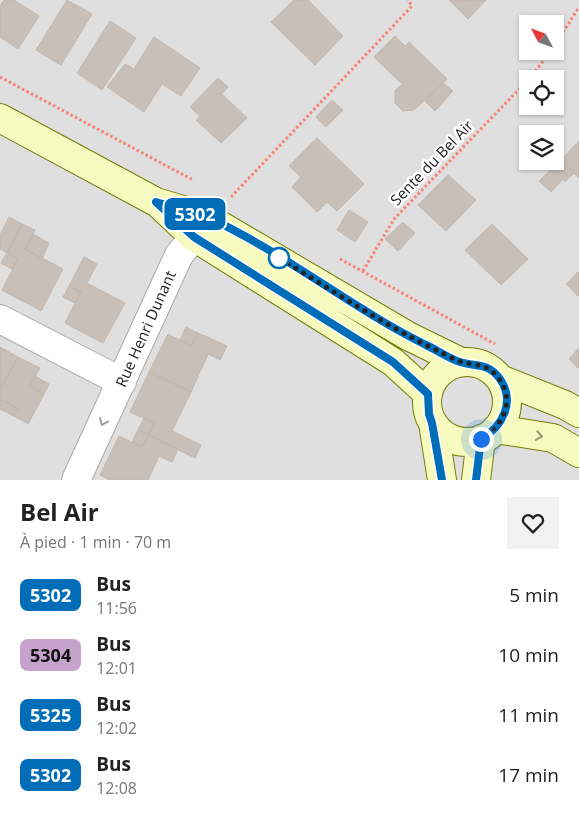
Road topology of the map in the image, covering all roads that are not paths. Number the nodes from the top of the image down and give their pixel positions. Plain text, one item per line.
1 (0, 118) edge
2 (156, 202) junction
3 (194, 237) junction
4 (256, 244) junction
5 (0, 319) edge
6 (461, 362) junction
7 (500, 379) junction
8 (122, 382) junction
9 (428, 394) junction
10 (579, 413) edge
11 (432, 423) junction
12 (489, 434) junction
13 (579, 453) edge
14 (76, 480) edge
15 (442, 480) edge
16 (476, 480) edge

1 - 2 main road
2 - 3 main road
2 - 4 main road
3 - 4 street
3 - 8 street, Rue Henri Dunant
3 - 9 main road
4 - 6 main road
5 - 8 street
6 - 7 main road
6 - 9 main road
7 - 10 main road
7 - 12 main road
8 -> 14 street, Rue Henri Dunant
9 - 11 main road
11 - 12 main road
11 - 15 main road
12 -> 13 main road
12 - 16 main road

